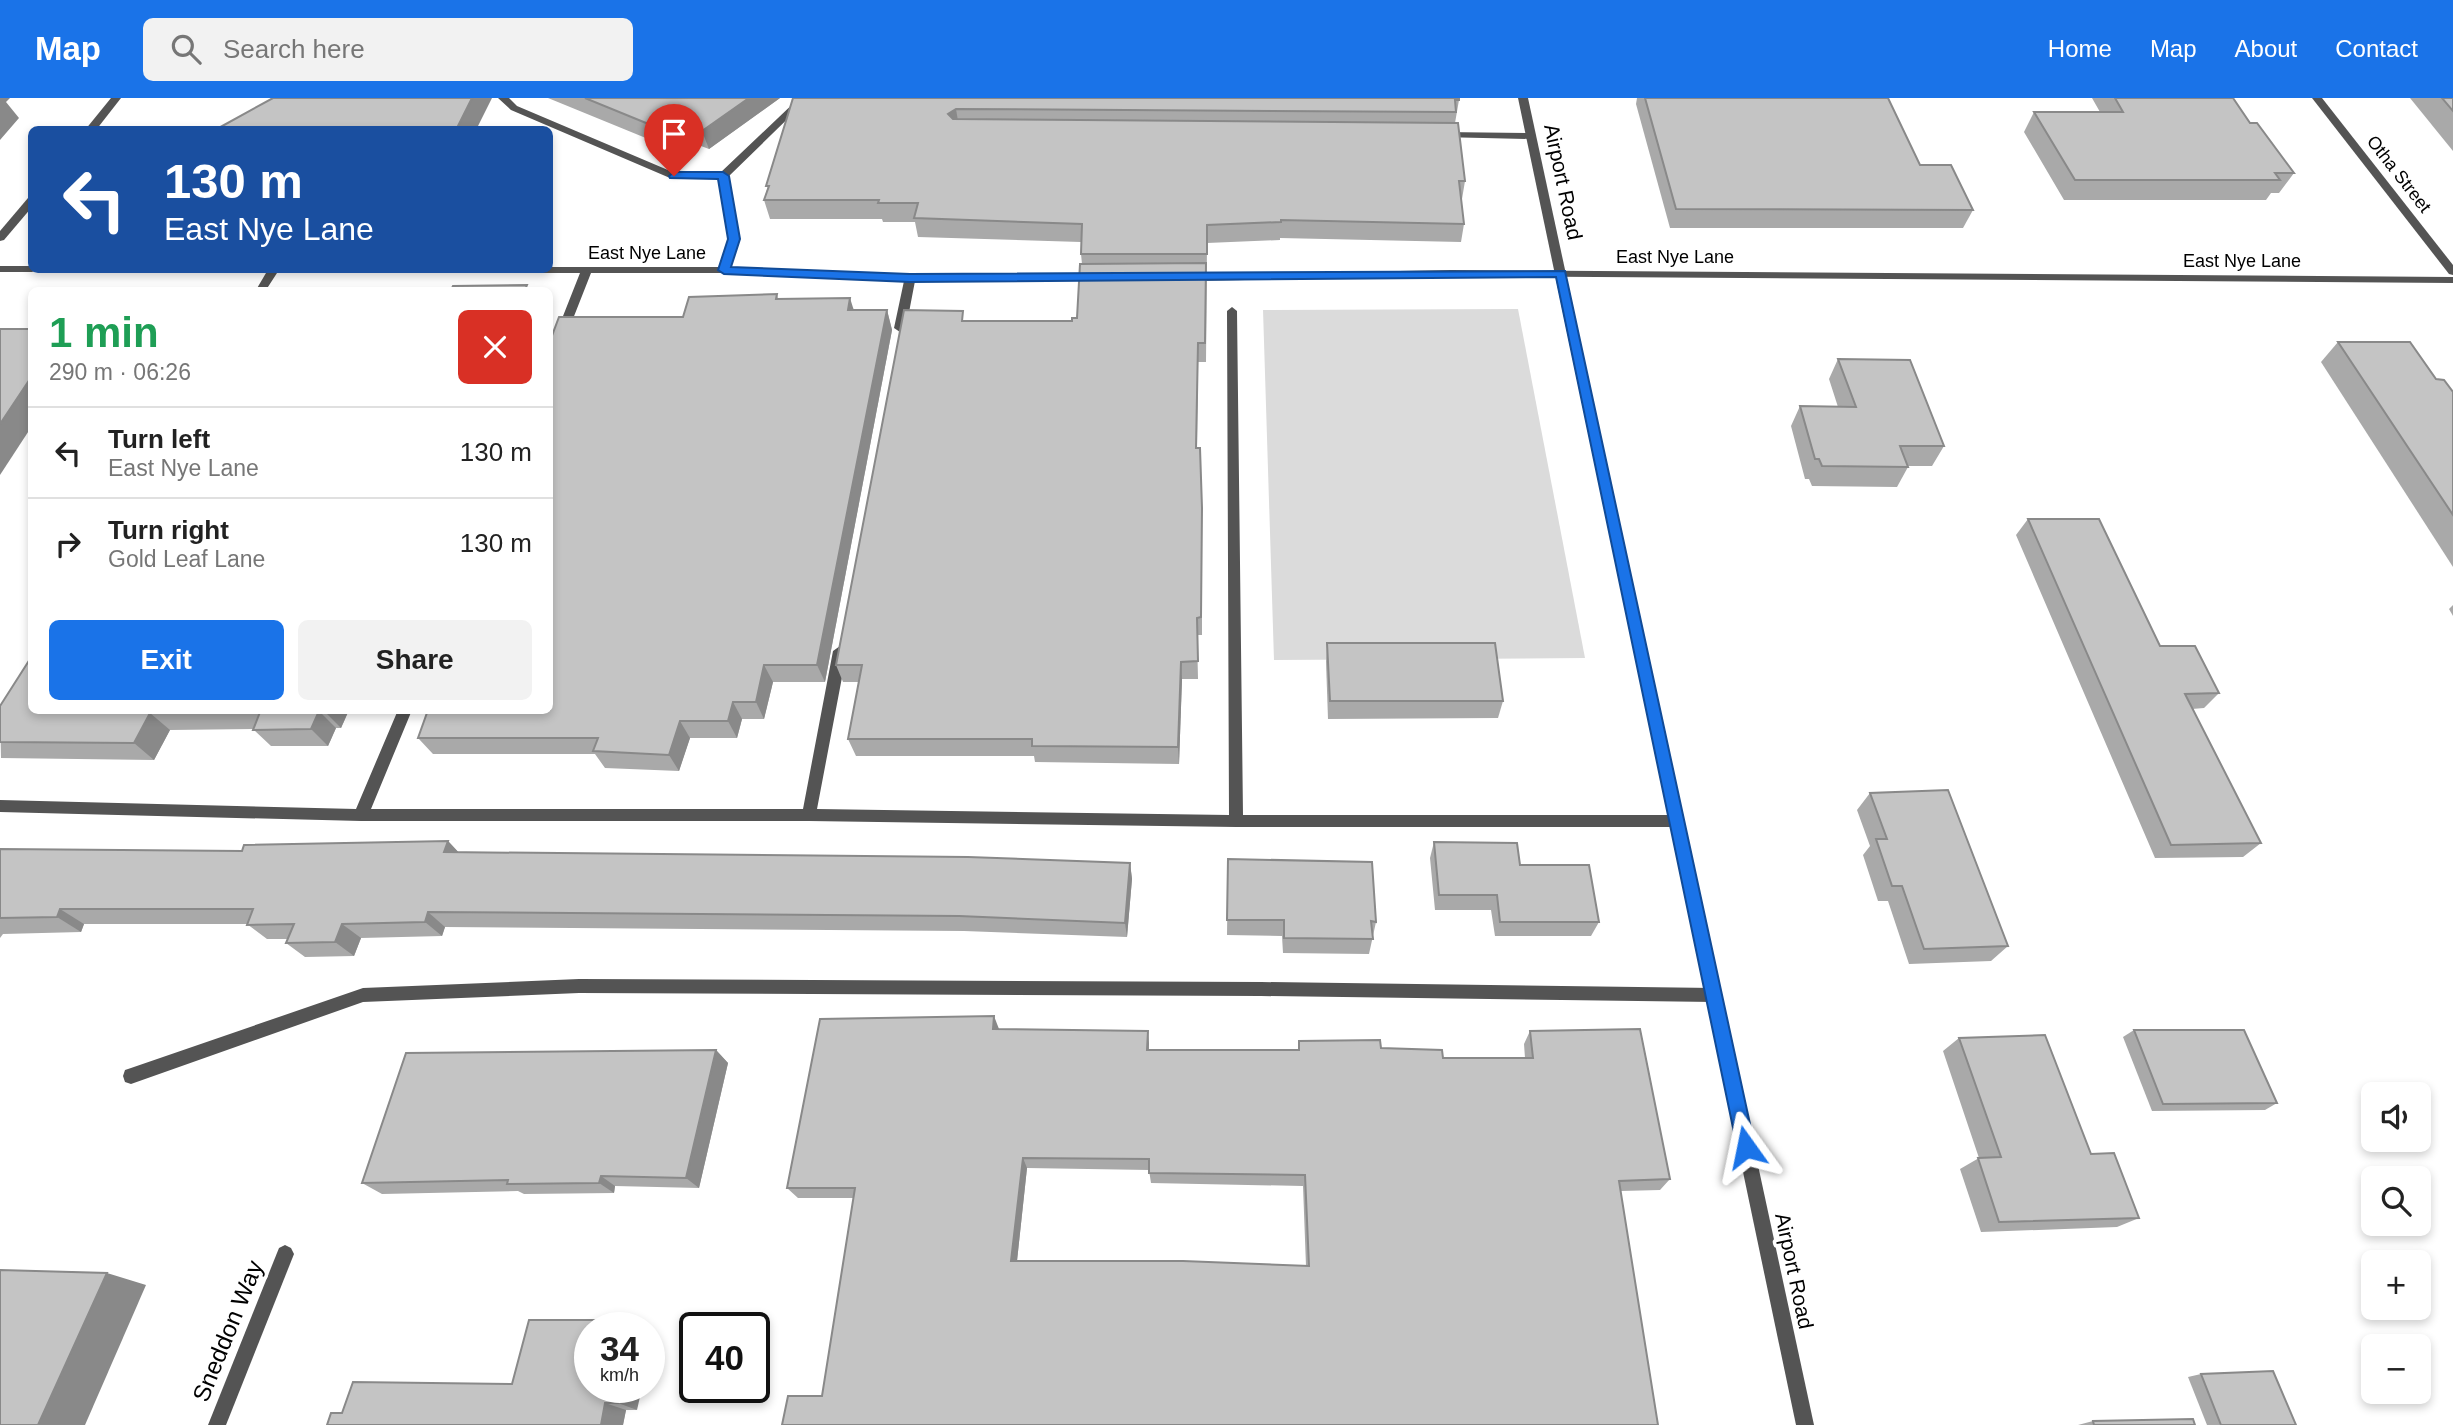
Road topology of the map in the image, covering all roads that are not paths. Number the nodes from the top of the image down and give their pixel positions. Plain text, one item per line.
1 (116, 98) edge
2 (503, 98) edge
3 (804, 98) edge
4 (1523, 98) edge
5 (2318, 98) edge
6 (93, 126) edge
7 (1433, 135) edge
8 (1531, 136) junction
9 (723, 176) junction
10 (28, 205) edge
11 (0, 238) edge
12 (0, 270) edge
13 (28, 270) edge
14 (553, 270) edge
15 (587, 270) junction
16 (724, 270) junction
17 (2453, 272) edge
18 (1561, 274) junction
19 (910, 278) junction
20 (1113, 278) edge
21 (1183, 278) edge
22 (2453, 280) edge
23 (1232, 311) dead end
24 (899, 337) edge
25 (553, 355) edge
26 (842, 637) edge
27 (402, 714) edge
28 (0, 806) edge
29 (361, 815) junction
30 (809, 815) junction
31 (1236, 821) junction
32 (1675, 821) junction
33 (1714, 995) junction
34 (131, 1076) dead end
35 (285, 1254) dead end
36 (217, 1425) edge
37 (1805, 1425) edge

1 - 6 street
2 - 9 street
3 - 9 street
4 - 8 street, Airport Road
5 - 17 street, Otha Street
7 - 8 street
8 - 18 street, Airport Road
9 - 16 street
10 - 11 street
12 - 13 street
14 - 15 street, East Nye Lane
15 - 16 street, East Nye Lane
15 - 25 street
16 - 19 street, East Nye Lane
18 - 21 street, East Nye Lane
18 - 22 street, East Nye Lane
18 - 32 street, Airport Road
19 - 20 street, East Nye Lane
19 - 24 street
23 - 31 street
26 - 30 street
27 - 29 street
28 - 29 street
29 - 30 street
30 - 31 street
31 - 32 street
32 - 33 street, Airport Road
33 - 34 street
33 - 37 street, Airport Road
35 - 36 street, Sneddon Way

